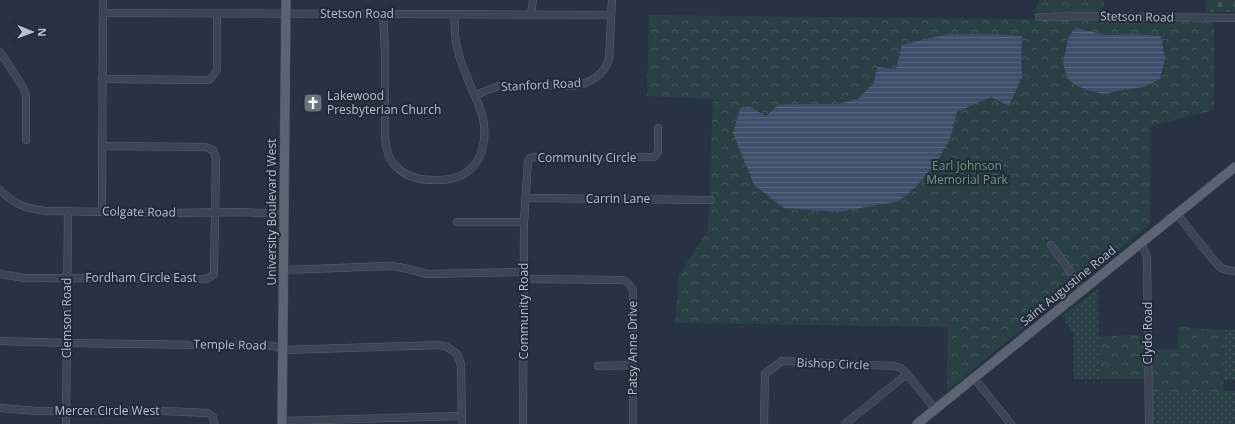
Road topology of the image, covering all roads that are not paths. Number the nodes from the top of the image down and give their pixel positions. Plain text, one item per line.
1 (103, 0) edge
2 (286, 0) edge
3 (533, 0) edge
4 (612, 0) edge
5 (103, 13) junction
6 (217, 14) junction
7 (286, 14) junction
8 (383, 14) junction
9 (455, 15) junction
10 (531, 15) junction
11 (611, 15) junction
12 (1039, 17) dead end
13 (1235, 18) edge
14 (0, 52) edge
15 (102, 79) junction
16 (475, 95) junction
17 (658, 128) dead end
18 (26, 140) dead end
19 (102, 146) junction
20 (1235, 167) edge
21 (0, 190) edge
22 (526, 198) junction
23 (711, 200) dead end
24 (68, 211) junction
25 (102, 212) junction
26 (216, 213) junction
27 (284, 214) junction
28 (1177, 214) junction
29 (457, 222) dead end
30 (524, 222) junction
31 (1141, 243) junction
32 (1051, 245) dead end
33 (284, 270) junction
34 (1235, 271) edge
35 (0, 274) edge
36 (524, 276) junction
37 (67, 278) junction
38 (1083, 289) junction
39 (0, 341) edge
40 (68, 343) junction
41 (283, 350) junction
42 (598, 366) dead end
43 (633, 366) junction
44 (907, 374) junction
45 (974, 378) junction
46 (0, 408) edge
47 (935, 410) junction
48 (66, 411) junction
49 (462, 416) junction
50 (213, 421) edge
51 (282, 422) edge
52 (66, 424) edge
53 (462, 424) edge
54 (523, 424) edge
55 (633, 424) edge
56 (764, 424) edge
57 (845, 424) edge
58 (917, 424) edge
59 (1011, 424) edge
60 (1149, 424) edge

1 - 5 street
2 - 7 main road, University Boulevard West
3 - 10 street
4 - 11 street, Stanford Road
5 - 6 street, Stetson Road
5 - 15 street
6 - 7 street, Stetson Road
6 - 15 street
7 - 8 street, Stetson Road
7 - 27 main road, University Boulevard West
8 - 9 street, Stetson Road
8 - 16 street
9 - 10 street, Stetson Road
9 - 16 street
10 - 11 street, Stetson Road
11 - 16 street, Stanford Road
12 - 13 street, Stetson Road
14 - 18 street
15 - 19 street
17 - 22 street, Community Circle
19 - 25 street
19 - 26 street
20 - 28 main road, Saint Augustine Road
21 - 24 street, Colgate Road
22 - 23 street, Carrin Lane
22 - 30 street, Community Road
24 - 25 street, Colgate Road
24 - 37 street, Clemson Road
25 - 26 street, Colgate Road
26 - 27 street, Colgate Road
26 - 37 street, Fordham Circle East
27 - 33 main road, University Boulevard West
28 - 31 main road, Saint Augustine Road
28 - 34 street
29 - 30 street
30 - 36 street, Community Road
31 - 38 main road, Saint Augustine Road
31 - 60 street, Clydo Road
32 - 38 street
33 - 36 street, Patsy Anne Drive
33 - 41 main road, University Boulevard West
35 - 37 street, Fordham Circle East
36 - 43 street, Patsy Anne Drive
36 - 54 street, Community Road
37 - 40 street, Clemson Road
38 - 45 main road, Saint Augustine Road
39 - 40 street, Temple Road
40 - 41 street, Temple Road
40 - 48 street, Clemson Road
41 - 49 street, Temple Road
41 - 51 main road, University Boulevard West
42 - 43 street
43 - 55 street, Patsy Anne Drive
44 - 47 street, Bishop Circle
44 - 56 street, Bishop Circle
44 - 57 street
45 - 47 main road, Saint Augustine Road
45 - 59 street
46 - 48 street, Mercer Circle West
47 - 58 main road, Saint Augustine Road
48 - 50 street, Mercer Circle West
48 - 52 street, Clemson Road
49 - 51 street
49 - 53 street

